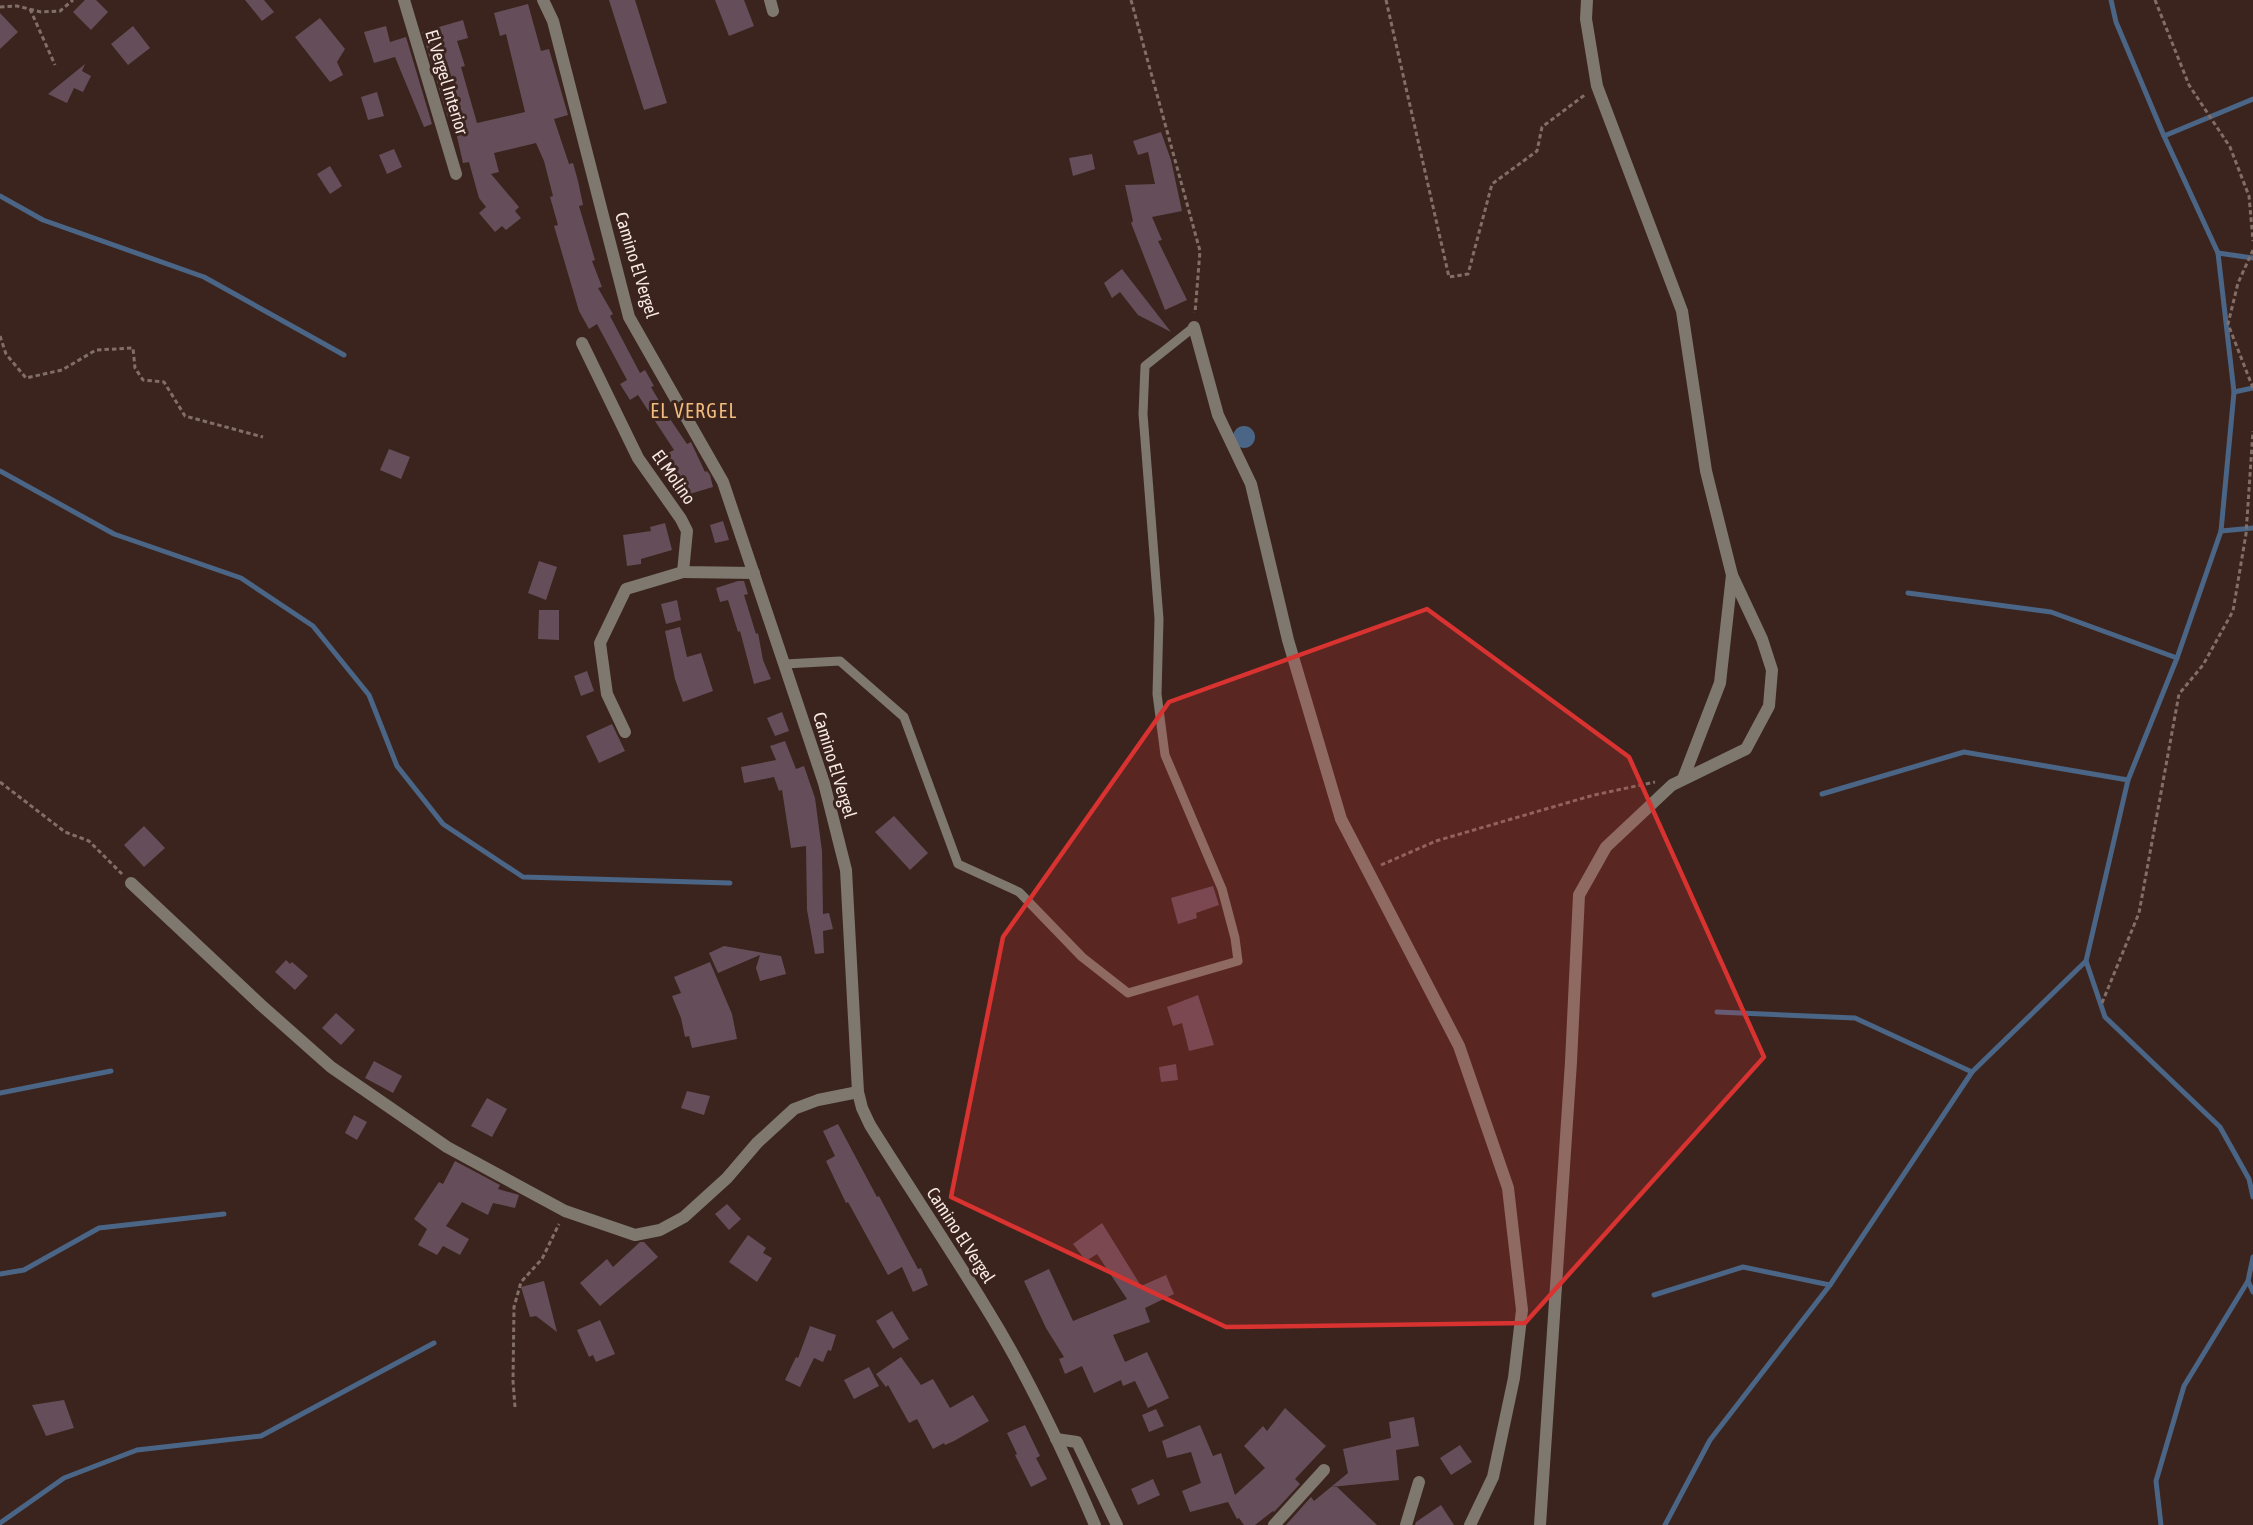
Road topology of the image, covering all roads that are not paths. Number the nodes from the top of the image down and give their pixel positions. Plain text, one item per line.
1 (404, 0) edge
2 (543, 0) edge
3 (1587, 0) edge
4 (456, 174) dead end
5 (1194, 327) joint
6 (582, 344) dead end
7 (683, 572) junction
8 (754, 573) junction
9 (1732, 575) junction
10 (784, 664) junction
11 (625, 732) dead end
12 (1677, 782) junction
13 (131, 884) road end
14 (858, 1092) junction
15 (1056, 1439) junction
16 (1324, 1470) dead end
17 (1419, 1482) dead end
18 (1095, 1525) edge
19 (1117, 1525) edge
20 (1274, 1525) edge
21 (1406, 1525) edge
22 (1470, 1525) edge
23 (1540, 1525) edge

1 - 4 street, El Vergel Interior
2 - 8 street, Camino El Vergel
3 - 9 street
5 - 10 lane
5 - 22 street
6 - 7 street, El Molino
7 - 8 street
7 - 11 street
8 - 10 street, Camino El Vergel
9 - 12 street
9 - 12 street
10 - 14 street, Camino El Vergel
12 - 23 street
13 - 14 street
14 - 15 street, Camino El Vergel
15 - 18 street, Camino El Vergel
15 - 19 street
16 - 20 street
17 - 21 street

